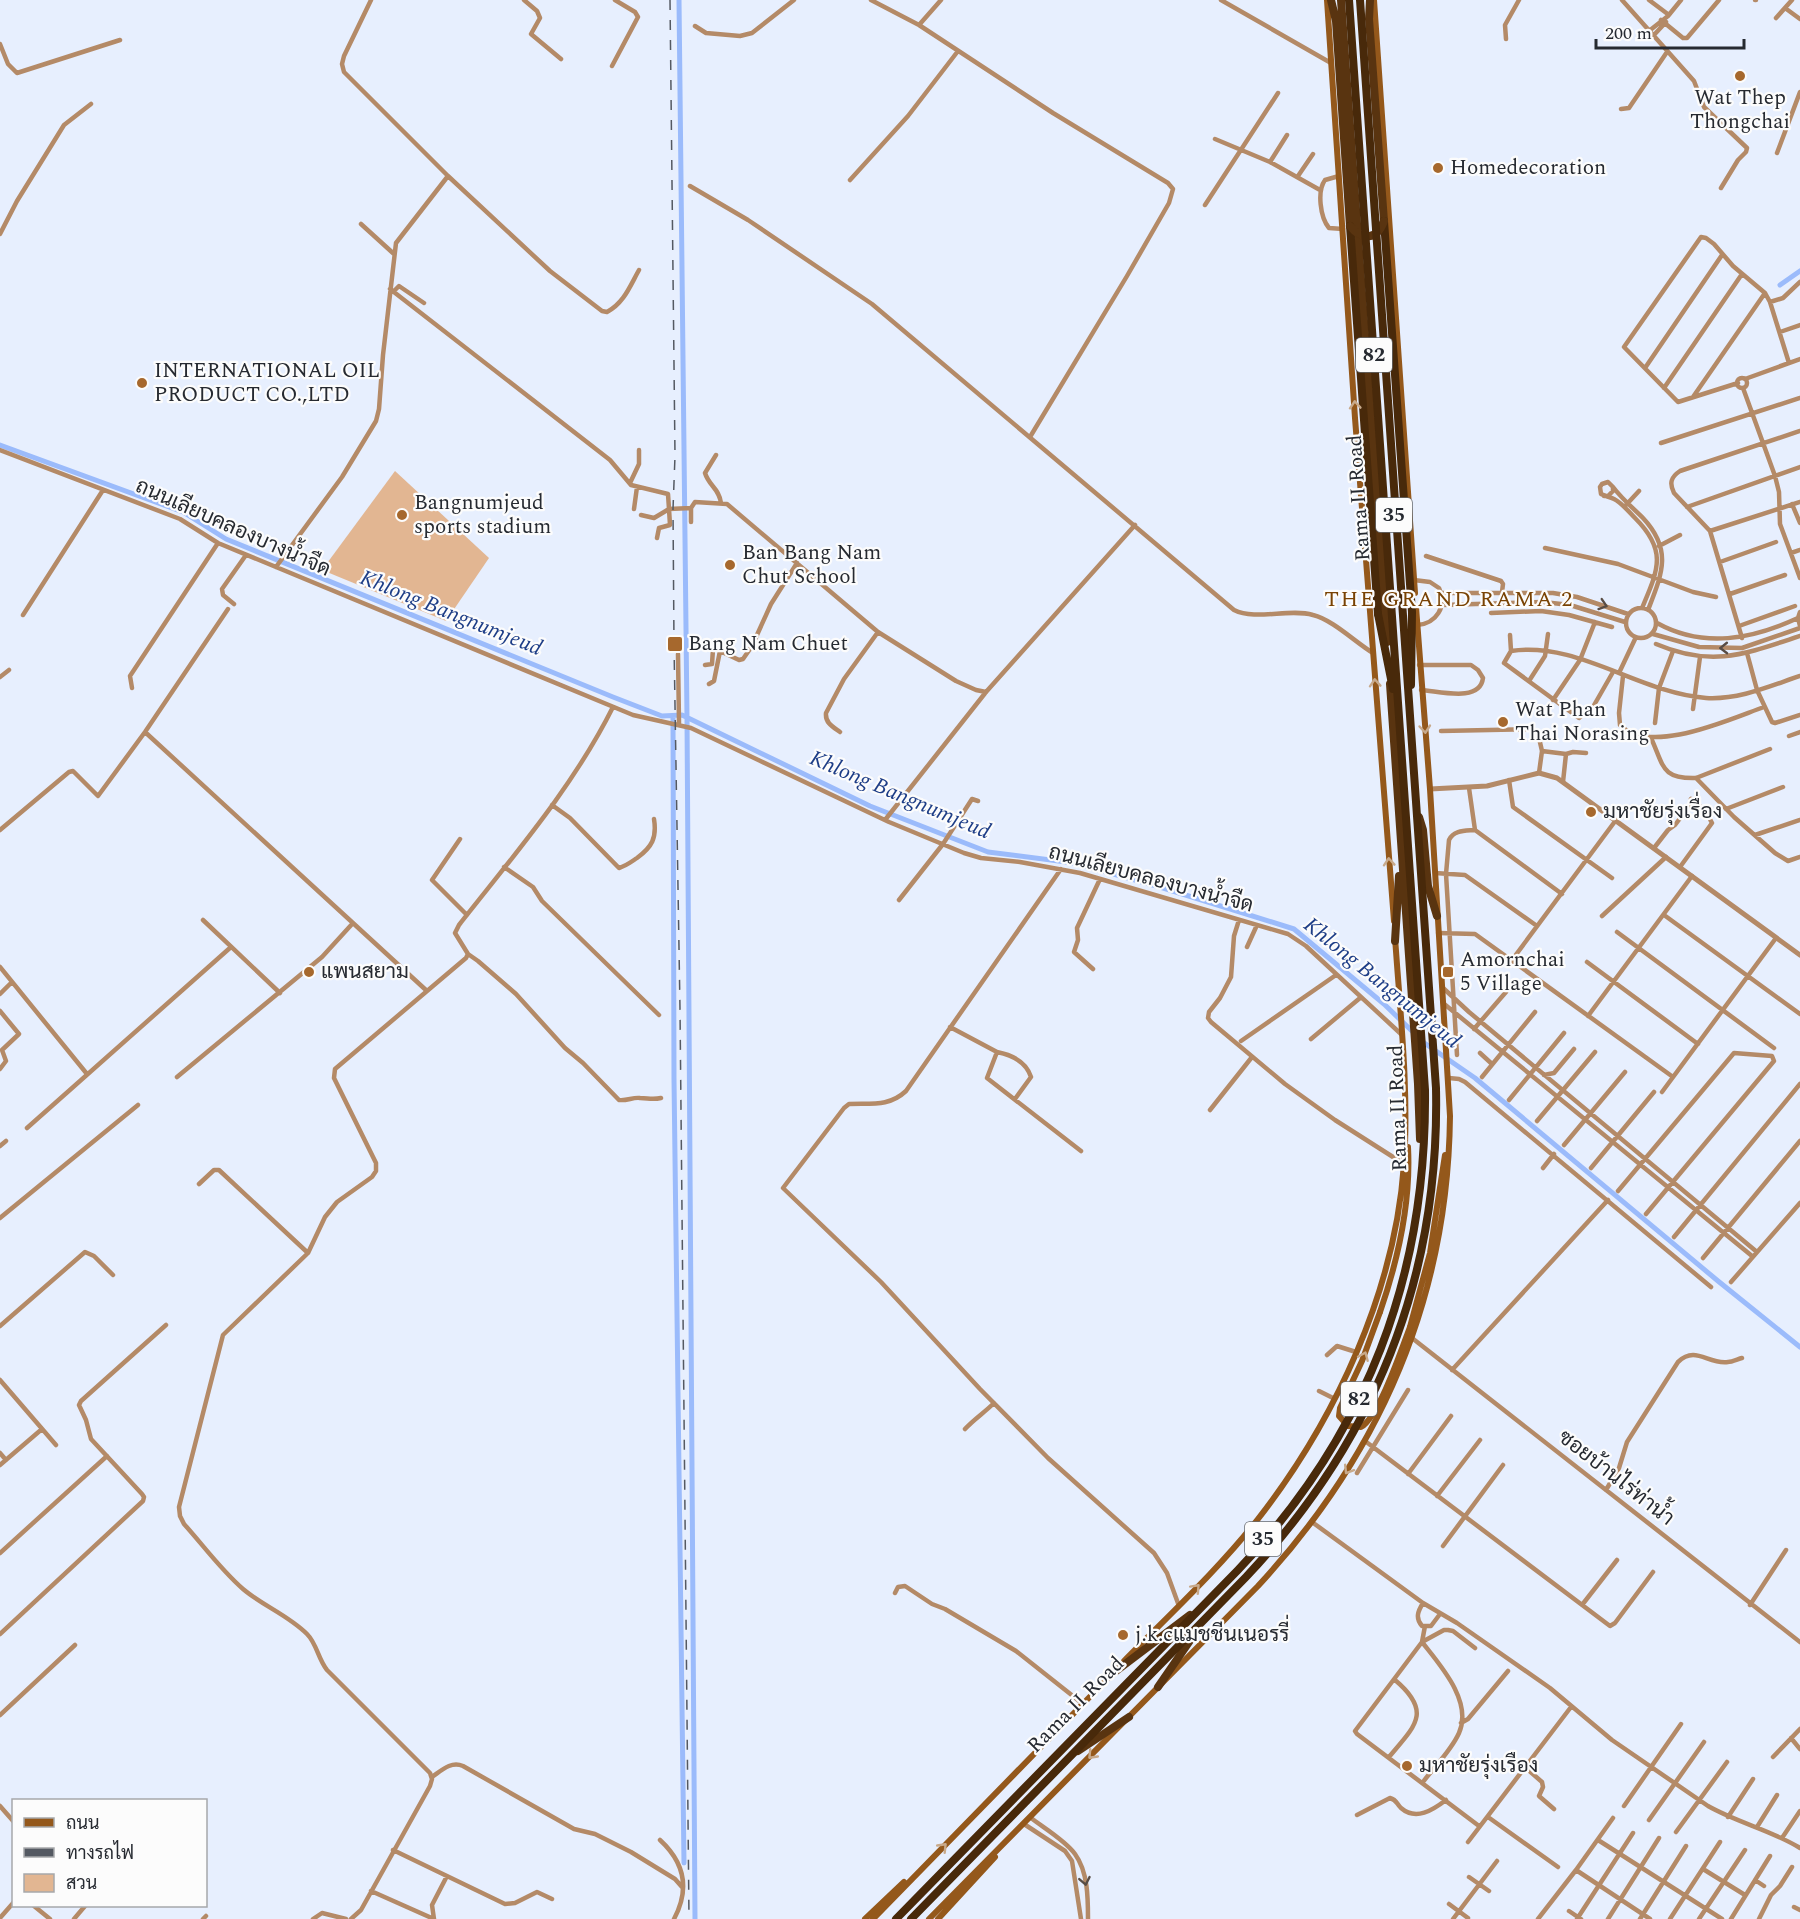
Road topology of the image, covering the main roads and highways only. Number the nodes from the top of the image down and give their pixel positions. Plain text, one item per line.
1 (1329, 0) edge
2 (1339, 0) edge
3 (1349, 0) edge
4 (1360, 0) edge
5 (1372, 0) edge
6 (1369, 19) junction
7 (1335, 21) junction
8 (1384, 221) junction
9 (1347, 228) junction
10 (1398, 710) junction
11 (1409, 710) junction
12 (1414, 812) junction
13 (1399, 817) junction
14 (1437, 916) junction
15 (1395, 940) junction
16 (1405, 1113) junction
17 (1450, 1116) junction
18 (1190, 1615) junction
19 (1201, 1625) junction
20 (1112, 1674) junction
21 (1158, 1687) junction
22 (1129, 1717) junction
23 (1076, 1753) junction
24 (1008, 1840) junction
25 (925, 1865) junction
26 (865, 1919) edge
27 (873, 1919) edge
28 (891, 1919) edge
29 (896, 1919) edge
30 (912, 1919) edge
31 (929, 1919) edge
32 (939, 1919) edge

1 - 7 highway
1 - 9 main road, Rama II Road / 35
2 - 7 highway
2 - 13 highway, Rama II Road / 35
3 - 10 highway, 82, bridge
4 - 6 highway
4 - 11 highway, 82, bridge
4 - 12 highway, Rama II Road / 35
5 - 6 highway
5 -> 14 main road, 35
6 - 8 highway
7 - 9 highway
8 - 9 highway, bridge
8 - 11 highway, bridge
9 - 10 highway, bridge
15 -> 9 main road, Rama II Road / 35
10 - 29 highway, 82, bridge
11 - 30 highway, 82, bridge
12 - 14 highway
12 - 19 highway, Rama II Road / 35, bridge
13 - 15 highway
13 - 18 highway, Rama II Road / 35
14 - 17 main road, 35
15 - 16 main road, Rama II Road / 35
17 -> 16 main road, bridge
20 -> 16 main road, Rama II Road / 35
17 -> 21 main road, 35
18 - 20 highway
18 - 28 highway, Rama II Road / 35
19 - 21 highway
19 - 23 highway, Rama II Road / 35
25 -> 20 main road, Rama II Road / 35
21 - 22 main road, 35
22 - 23 highway
22 -> 24 main road, 35
23 - 30 highway, Rama II Road / 35
24 - 31 main road, 35
24 - 32 main road
25 - 26 main road
25 - 27 main road, Rama II Road / 35

